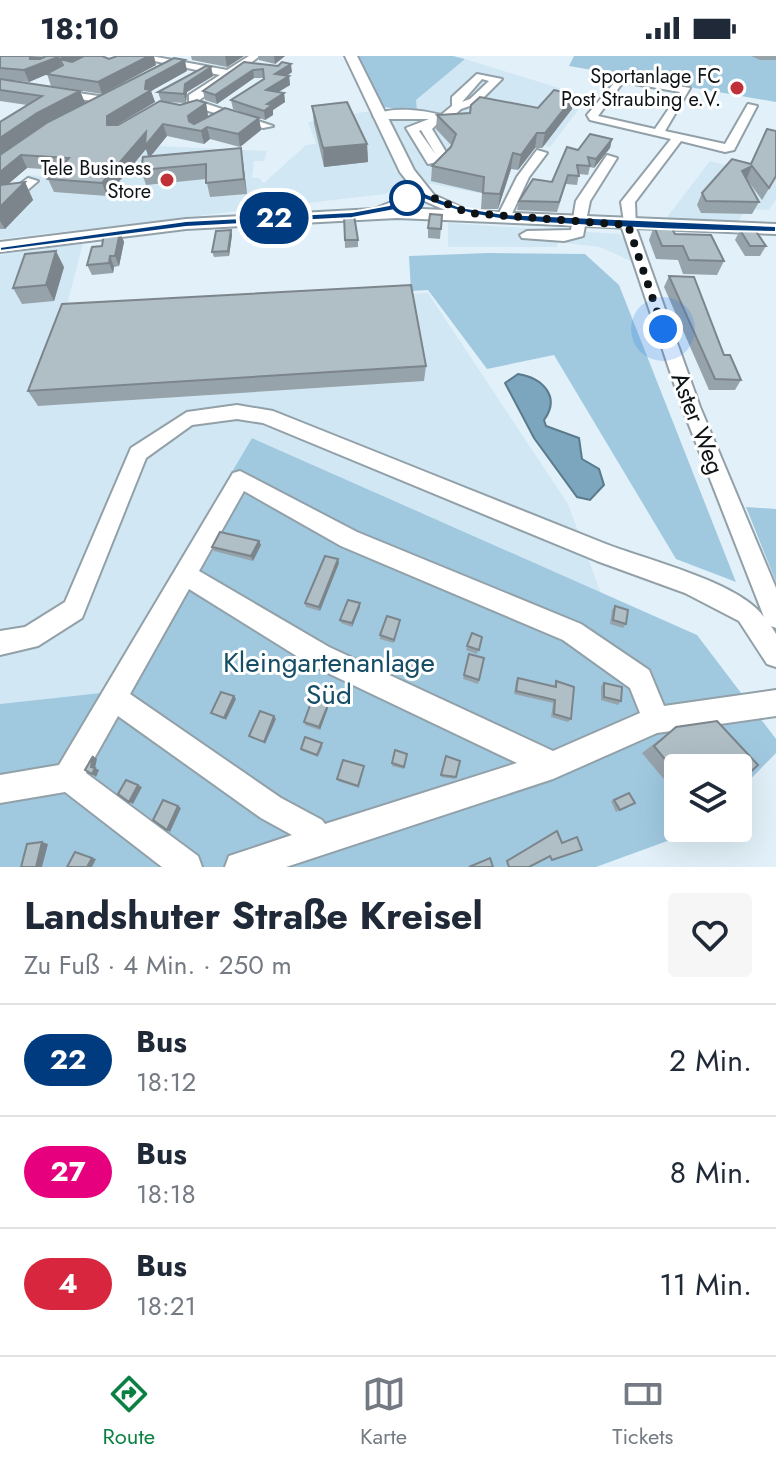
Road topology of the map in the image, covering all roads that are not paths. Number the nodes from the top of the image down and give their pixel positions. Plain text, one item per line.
1 (188, 56) edge
2 (255, 56) edge
3 (351, 56) edge
4 (129, 58) edge
5 (175, 63) junction
6 (245, 64) junction
7 (266, 68) edge
8 (205, 69) junction
9 (161, 71) edge
10 (230, 73) junction
11 (193, 76) edge
12 (44, 90) edge
13 (119, 93) edge
14 (105, 100) junction
15 (197, 106) junction
16 (752, 106) dead end
17 (457, 107) dead end
18 (184, 111) edge
19 (82, 112) edge
20 (378, 116) junction
21 (437, 121) junction
22 (463, 123) edge
23 (267, 126) dead end
24 (658, 133) junction
25 (678, 137) junction
26 (541, 153) dead end
27 (611, 158) dead end
28 (407, 172) junction
29 (32, 181) dead end
30 (0, 197) edge
31 (433, 204) junction
32 (407, 205) junction
33 (504, 217) junction
34 (578, 222) junction
35 (629, 225) junction
36 (776, 229) edge
37 (527, 235) dead end
38 (0, 247) edge
39 (184, 574) junction
40 (776, 617) edge
41 (0, 643) edge
42 (776, 655) edge
43 (114, 698) junction
44 (776, 703) edge
45 (656, 720) junction
46 (553, 765) junction
47 (68, 777) junction
48 (0, 789) edge
49 (314, 844) junction
50 (187, 867) edge
51 (240, 867) edge

1 - 5 street
2 - 6 street
3 - 20 main road
4 - 5 street
5 - 8 street
5 - 9 street
6 - 7 street
6 - 10 street
8 - 10 street
8 - 11 street
10 - 15 street
12 - 14 street
13 - 14 street
14 - 19 street
15 - 18 street
15 - 23 street
16 - 25 street
17 - 21 street
20 - 21 street
20 - 28 main road
21 - 22 street
24 - 24 street
24 - 25 street
25 - 35 street
26 - 33 street
27 - 34 street
28 - 31 main road
28 - 32 main road
29 - 30 street
31 - 32 main road
31 - 33 main road
32 - 38 main road
33 - 34 main road
34 - 35 main road
34 - 37 street
35 - 36 main road
35 - 40 street, Aster Weg
39 - 43 street
39 - 45 street
39 - 46 street
41 - 42 street
43 - 47 street
43 - 49 street
44 - 45 street
45 - 46 street
46 - 49 street
47 - 48 street
47 - 50 street
49 - 51 street

